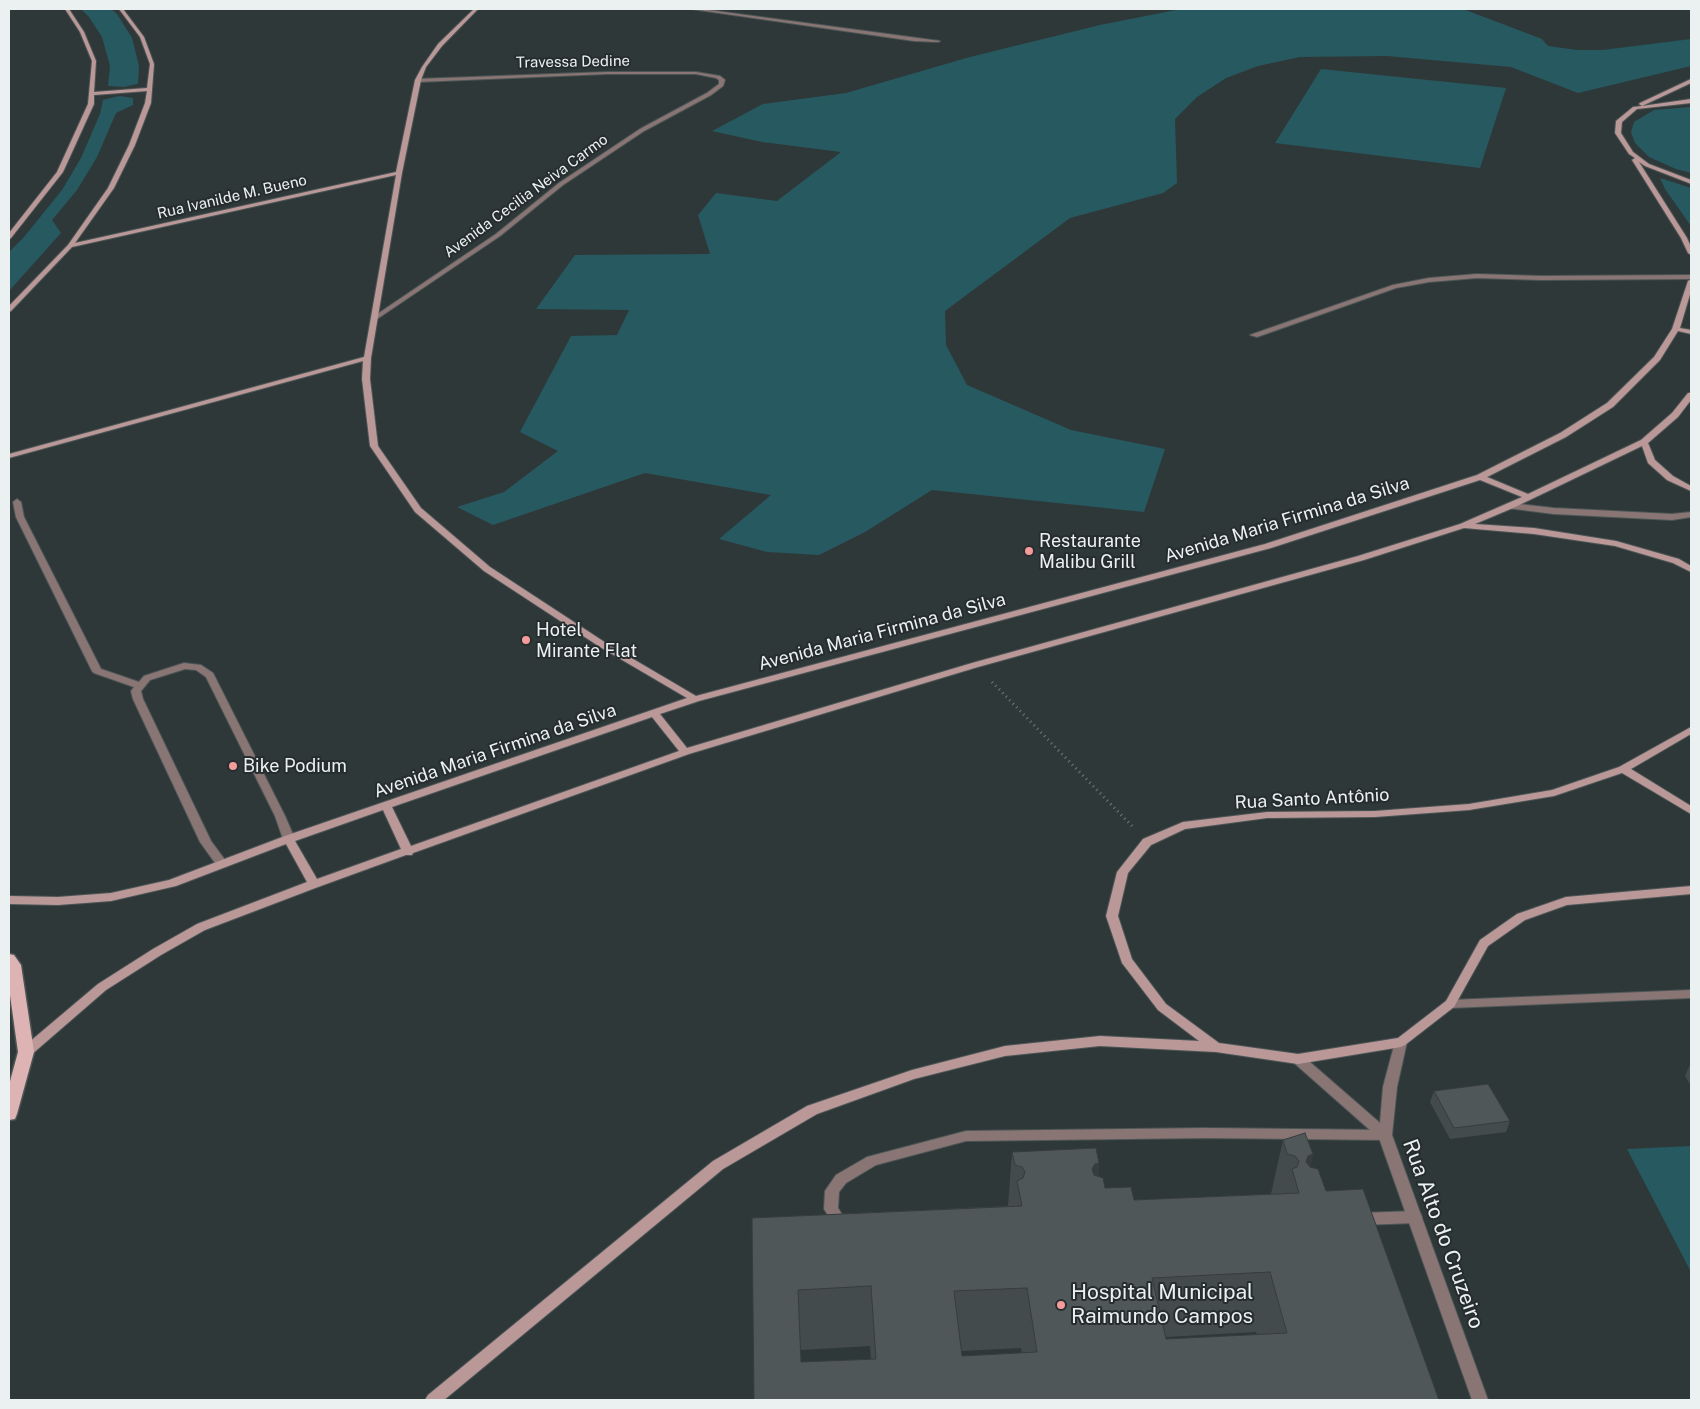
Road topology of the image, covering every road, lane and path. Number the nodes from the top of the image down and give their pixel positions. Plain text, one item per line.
1 (68, 9) edge
2 (121, 9) edge
3 (476, 9) edge
4 (692, 9) edge
5 (938, 40) dead end
6 (418, 80) junction
7 (1691, 81) edge
8 (721, 85) joint
9 (149, 89) junction
10 (92, 94) junction
11 (1691, 101) edge
12 (1635, 108) junction
13 (1631, 154) junction
14 (399, 173) junction
15 (1691, 182) edge
16 (9, 237) edge
17 (70, 246) junction
18 (1691, 253) edge
19 (1691, 277) edge
20 (1691, 281) edge
21 (9, 310) edge
22 (375, 318) junction
23 (1676, 329) junction
24 (1691, 332) edge
25 (1254, 335) dead end
26 (367, 358) junction
27 (1691, 395) edge
28 (1644, 442) junction
29 (9, 456) edge
30 (1480, 477) junction
31 (1691, 489) edge
32 (1528, 497) junction
33 (17, 502) dead end
34 (1510, 506) junction
35 (1691, 515) edge
36 (1463, 526) junction
37 (1691, 569) edge
38 (975, 665) junction
39 (139, 685) junction
40 (695, 699) junction
41 (654, 714) junction
42 (1691, 730) edge
43 (685, 752) junction
44 (1622, 769) junction
45 (386, 806) junction
46 (1691, 811) edge
47 (289, 839) junction
48 (1146, 842) junction
49 (408, 852) junction
50 (222, 864) junction
51 (314, 884) junction
52 (1691, 890) edge
53 (9, 900) edge
54 (9, 958) edge
55 (1691, 994) edge
56 (1450, 1004) junction
57 (1401, 1042) junction
58 (1216, 1046) junction
59 (26, 1052) junction
60 (1298, 1059) junction
61 (9, 1114) edge
62 (1385, 1135) junction
63 (1415, 1217) junction
64 (1348, 1219) edge
65 (853, 1234) edge
66 (433, 1400) edge
67 (1480, 1400) edge

1 - 10 main road
2 - 9 main road
3 - 6 main road
4 - 5 street
6 - 8 street, Travessa Dedine
6 - 14 main road
7 - 12 main road
8 - 22 street, Avenida Cecilia Neiva Carmo
9 - 10 main road
9 - 17 main road
10 - 16 main road
11 - 12 main road
12 - 13 main road
13 - 15 main road
13 - 18 main road
14 - 17 main road, Rua Ivanilde M. Bueno
14 - 22 main road
17 - 21 main road
19 - 25 street
20 - 23 main road, Avenida Maria Firmina da Silva
22 - 26 main road
23 - 24 main road
23 - 30 main road, Avenida Maria Firmina da Silva
26 - 29 main road
26 - 40 main road
27 - 28 main road
28 - 31 main road
28 - 32 main road
30 - 32 main road
30 - 40 main road, Avenida Maria Firmina da Silva
32 - 34 main road
33 - 39 street
34 - 35 street
34 - 36 main road
36 - 37 main road
36 - 38 main road
38 - 43 main road
38 - 48 path
39 - 47 street
39 - 50 street
40 - 41 main road, Avenida Maria Firmina da Silva
41 - 43 main road
41 - 45 main road, Avenida Maria Firmina da Silva
42 - 44 main road, Rua Santo Antônio
43 - 49 main road
44 - 46 main road
44 - 48 main road, Rua Santo Antônio
45 - 47 main road, Avenida Maria Firmina da Silva
45 - 49 main road
47 - 50 main road, Avenida Maria Firmina da Silva
47 - 51 main road
48 - 58 main road, Rua Santo Antônio
49 - 51 main road
50 - 53 main road, Avenida Maria Firmina da Silva
51 - 59 main road
52 - 56 main road, Rua Santo Antônio
54 - 59 main road
55 - 56 street
56 - 57 main road, Rua Santo Antônio
57 - 60 main road, Rua Santo Antônio
57 - 62 street
58 - 60 main road, Rua Santo Antônio
58 - 66 main road
59 - 61 main road
60 - 62 street, Rua Alto do Cruzeiro
62 - 63 street, Rua Alto do Cruzeiro
62 - 65 street
63 - 64 street
63 - 67 street, Rua Alto do Cruzeiro

